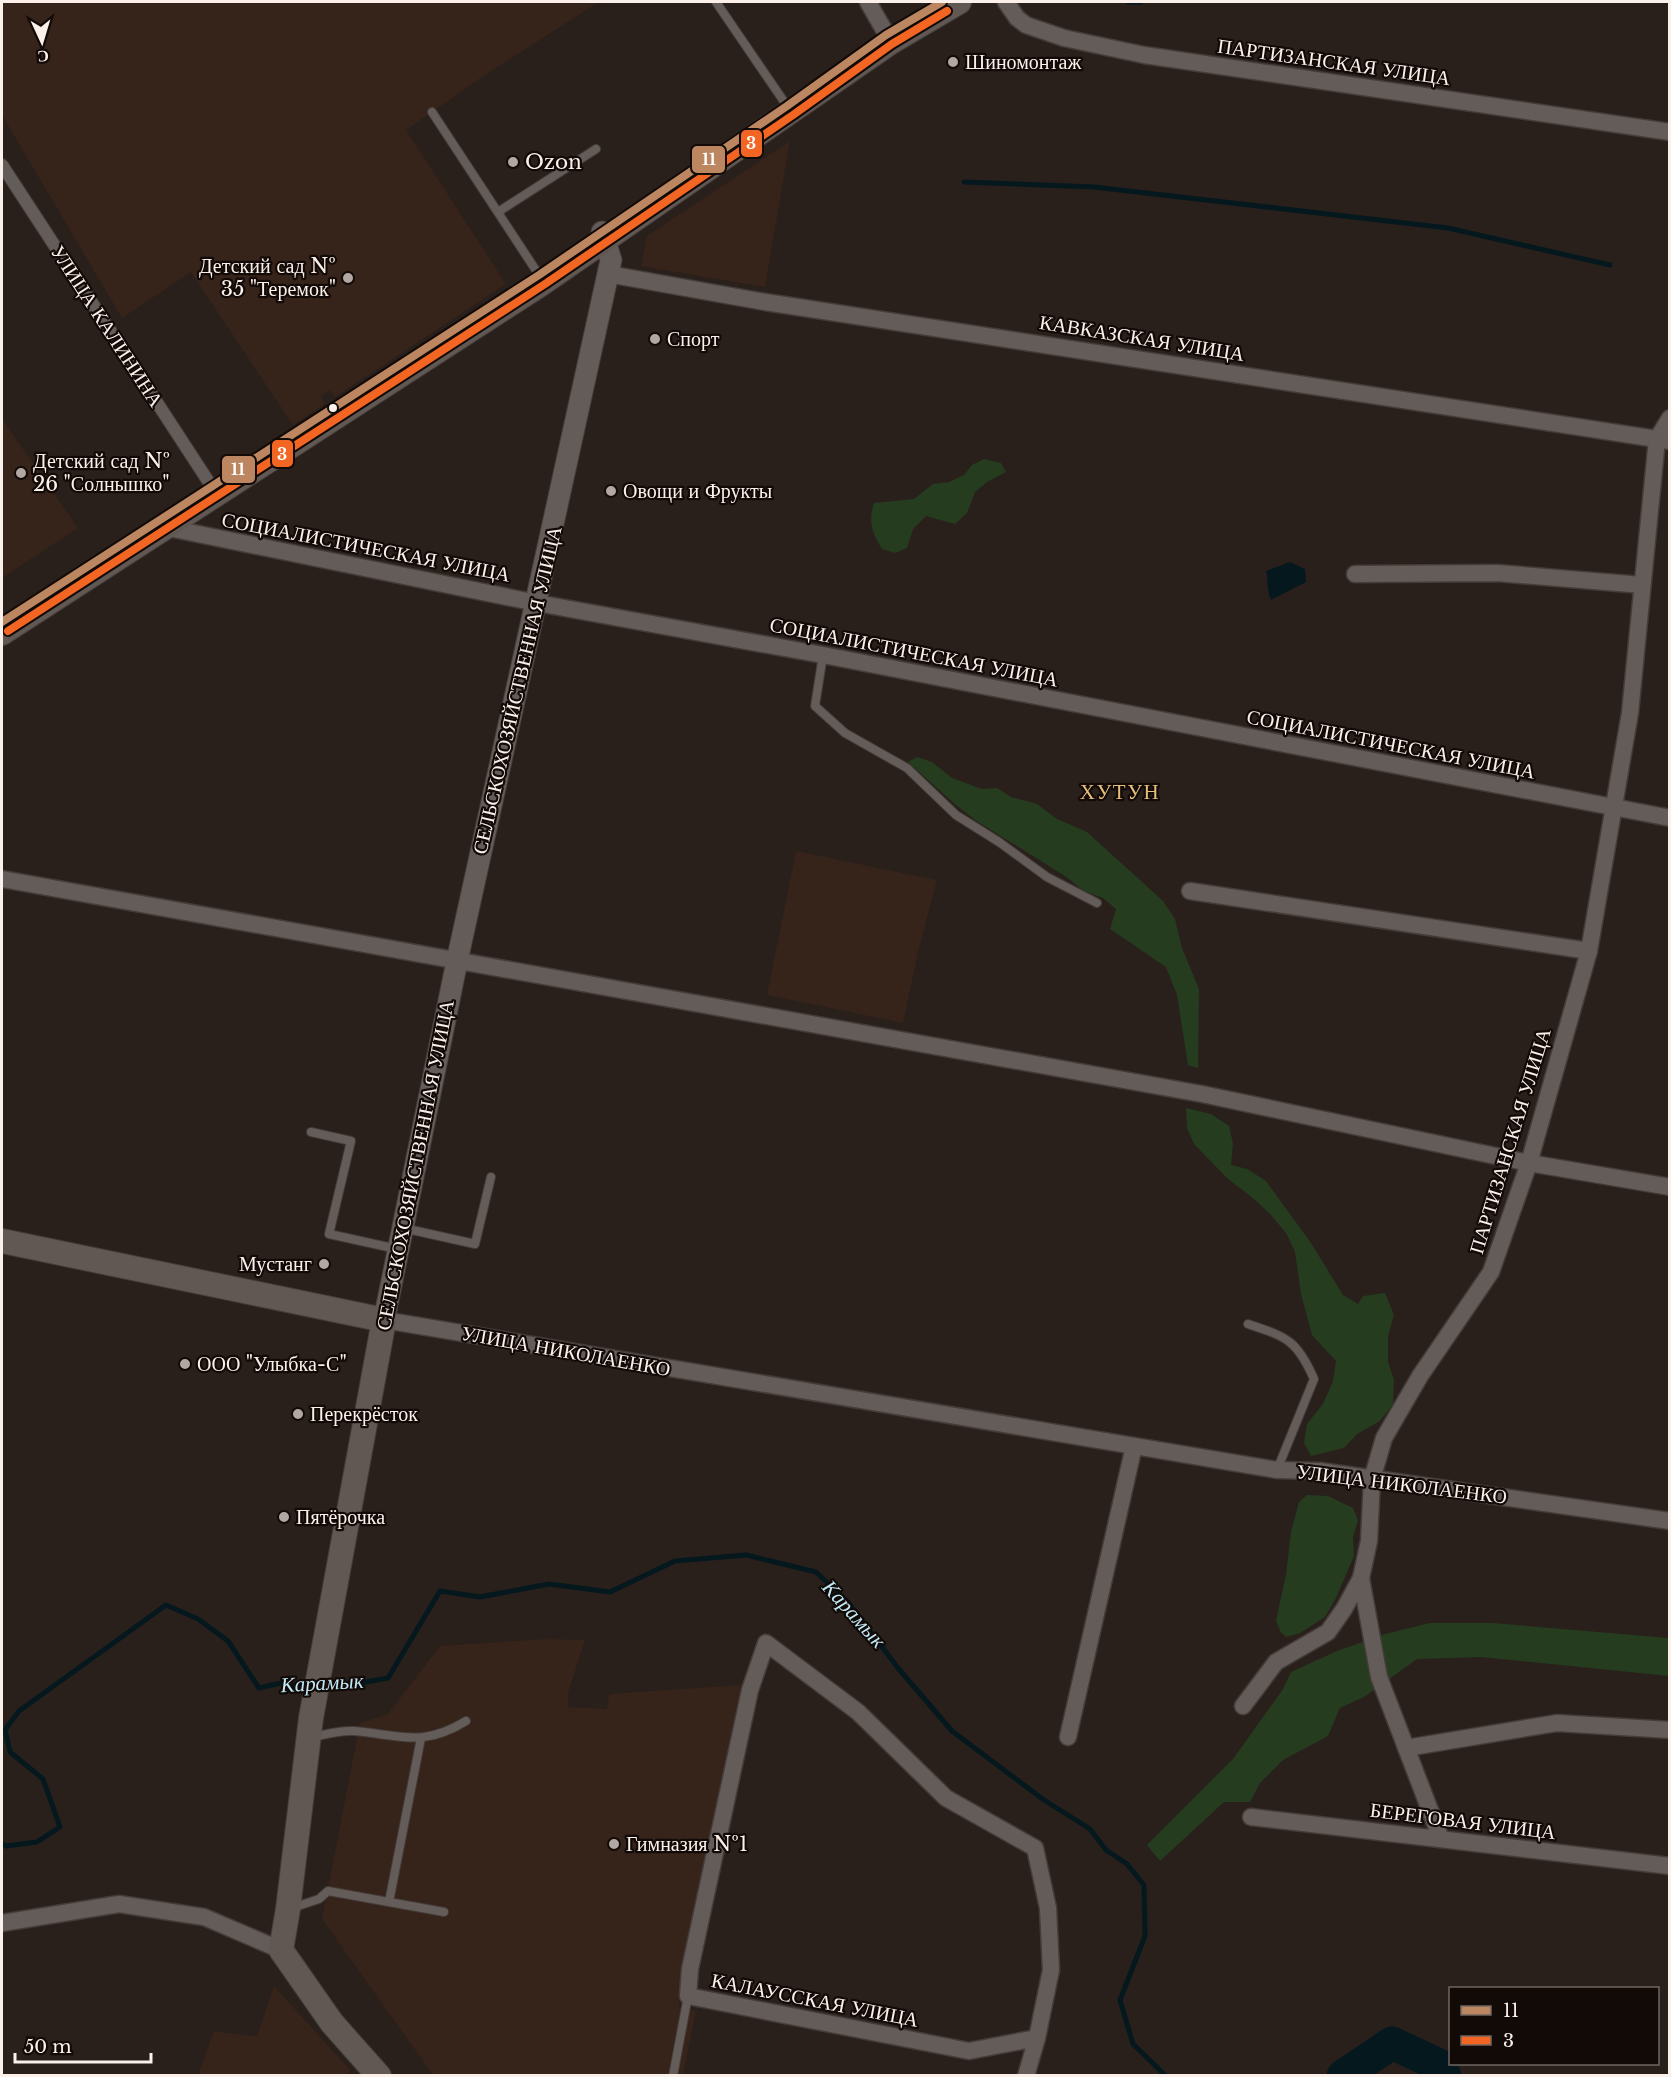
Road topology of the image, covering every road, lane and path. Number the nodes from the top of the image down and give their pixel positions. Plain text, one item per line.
1 (716, 2) edge
2 (868, 2) edge
3 (942, 2) edge
4 (959, 2) edge
5 (1006, 2) edge
6 (889, 38) junction
7 (787, 105) junction
8 (432, 112) dead end
9 (1670, 132) edge
10 (596, 149) dead end
11 (2, 165) edge
12 (498, 212) junction
13 (604, 236) junction
14 (608, 274) junction
15 (539, 275) junction
16 (1670, 418) edge
17 (1663, 440) edge
18 (212, 487) junction
19 (158, 526) junction
20 (1355, 574) dead end
21 (1642, 585) junction
22 (537, 603) junction
23 (2, 622) edge
24 (2, 633) edge
25 (824, 655) junction
26 (1615, 809) junction
27 (1670, 818) edge
28 (2, 879) edge
29 (1190, 891) dead end
30 (1097, 903) dead end
31 (1589, 951) junction
32 (457, 961) junction
33 (311, 1132) dead end
34 (1529, 1162) junction
35 (491, 1177) dead end
36 (1670, 1187) edge
37 (402, 1228) junction
38 (2, 1243) edge
39 (398, 1250) junction
40 (384, 1320) junction
41 (1248, 1324) dead end
42 (1134, 1446) junction
43 (1277, 1470) junction
44 (1372, 1479) junction
45 (1670, 1521) edge
46 (1361, 1578) junction
47 (1243, 1706) dead end
48 (466, 1721) dead end
49 (310, 1728) junction
50 (1670, 1730) edge
51 (1068, 1737) dead end
52 (421, 1738) junction
53 (1406, 1748) junction
54 (1251, 1817) dead end
55 (1441, 1839) junction
56 (1670, 1866) edge
57 (388, 1902) junction
58 (288, 1909) junction
59 (444, 1912) dead end
60 (2, 1923) edge
61 (281, 1950) junction
62 (688, 1996) junction
63 (1037, 2038) junction
64 (379, 2076) edge
65 (673, 2076) edge
66 (1026, 2076) edge

1 - 7 lane
2 - 6 street
3 - 6 main road
4 - 6 main road
5 - 9 street, ПАРТИЗАНСКАЯ УЛИЦА
6 - 7 main road
6 - 13 main road
7 - 13 main road
8 - 12 lane
10 - 12 lane
11 - 18 street, УЛИЦА КАЛИНИНА
12 - 15 lane
13 - 14 street, СЕЛЬСКОХОЗЯЙСТВЕННАЯ УЛИЦА
13 - 15 main road
13 - 19 main road
14 - 17 street, КАВКАЗСКАЯ УЛИЦА
14 - 22 street, СЕЛЬСКОХОЗЯЙСТВЕННАЯ УЛИЦА
15 - 18 main road
16 - 17 street, ПАРТИЗАНСКАЯ УЛИЦА
17 - 21 street, ПАРТИЗАНСКАЯ УЛИЦА
18 - 19 main road
19 - 22 street, СОЦИАЛИСТИЧЕСКАЯ УЛИЦА
19 - 23 main road
19 - 24 main road
20 - 21 street
21 - 26 street, ПАРТИЗАНСКАЯ УЛИЦА
22 - 25 street, СОЦИАЛИСТИЧЕСКАЯ УЛИЦА
22 - 32 street, СЕЛЬСКОХОЗЯЙСТВЕННАЯ УЛИЦА
25 - 26 street, СОЦИАЛИСТИЧЕСКАЯ УЛИЦА
25 - 30 lane
26 - 27 street, СОЦИАЛИСТИЧЕСКАЯ УЛИЦА
26 - 31 street, ПАРТИЗАНСКАЯ УЛИЦА
28 - 32 street
29 - 31 street
31 - 34 street, ПАРТИЗАНСКАЯ УЛИЦА
32 - 34 street
32 - 37 street, СЕЛЬСКОХОЗЯЙСТВЕННАЯ УЛИЦА
33 - 39 lane
34 - 36 street
34 - 44 street, ПАРТИЗАНСКАЯ УЛИЦА
35 - 37 lane
37 - 39 street, СЕЛЬСКОХОЗЯЙСТВЕННАЯ УЛИЦА
38 - 40 main road, УЛИЦА НИКОЛАЕНКО
39 - 40 street, СЕЛЬСКОХОЗЯЙСТВЕННАЯ УЛИЦА
40 - 42 street, УЛИЦА НИКОЛАЕНКО
40 - 49 main road, СЕЛЬСКОХОЗЯЙСТВЕННАЯ УЛИЦА
41 - 43 lane
42 - 43 street, УЛИЦА НИКОЛАЕНКО
42 - 51 street
43 - 44 street, УЛИЦА НИКОЛАЕНКО
44 - 45 street, УЛИЦА НИКОЛАЕНКО
44 - 46 street, ПАРТИЗАНСКАЯ УЛИЦА
46 - 47 street
46 - 53 street, ПАРТИЗАНСКАЯ УЛИЦА
48 - 52 lane
49 - 52 lane
49 - 58 main road, СЕЛЬСКОХОЗЯЙСТВЕННАЯ УЛИЦА
50 - 53 street
52 - 57 lane
53 - 55 street, ПАРТИЗАНСКАЯ УЛИЦА
54 - 55 street, БЕРЕГОВАЯ УЛИЦА
55 - 56 street, БЕРЕГОВАЯ УЛИЦА
57 - 58 lane
57 - 59 lane
58 - 61 main road, СЕЛЬСКОХОЗЯЙСТВЕННАЯ УЛИЦА
60 - 61 street
61 - 64 main road
62 - 63 street, КАЛАУССКАЯ УЛИЦА
62 - 63 street, КАЛАУССКАЯ УЛИЦА
62 - 65 lane
63 - 66 street, КАЛАУССКАЯ УЛИЦА

